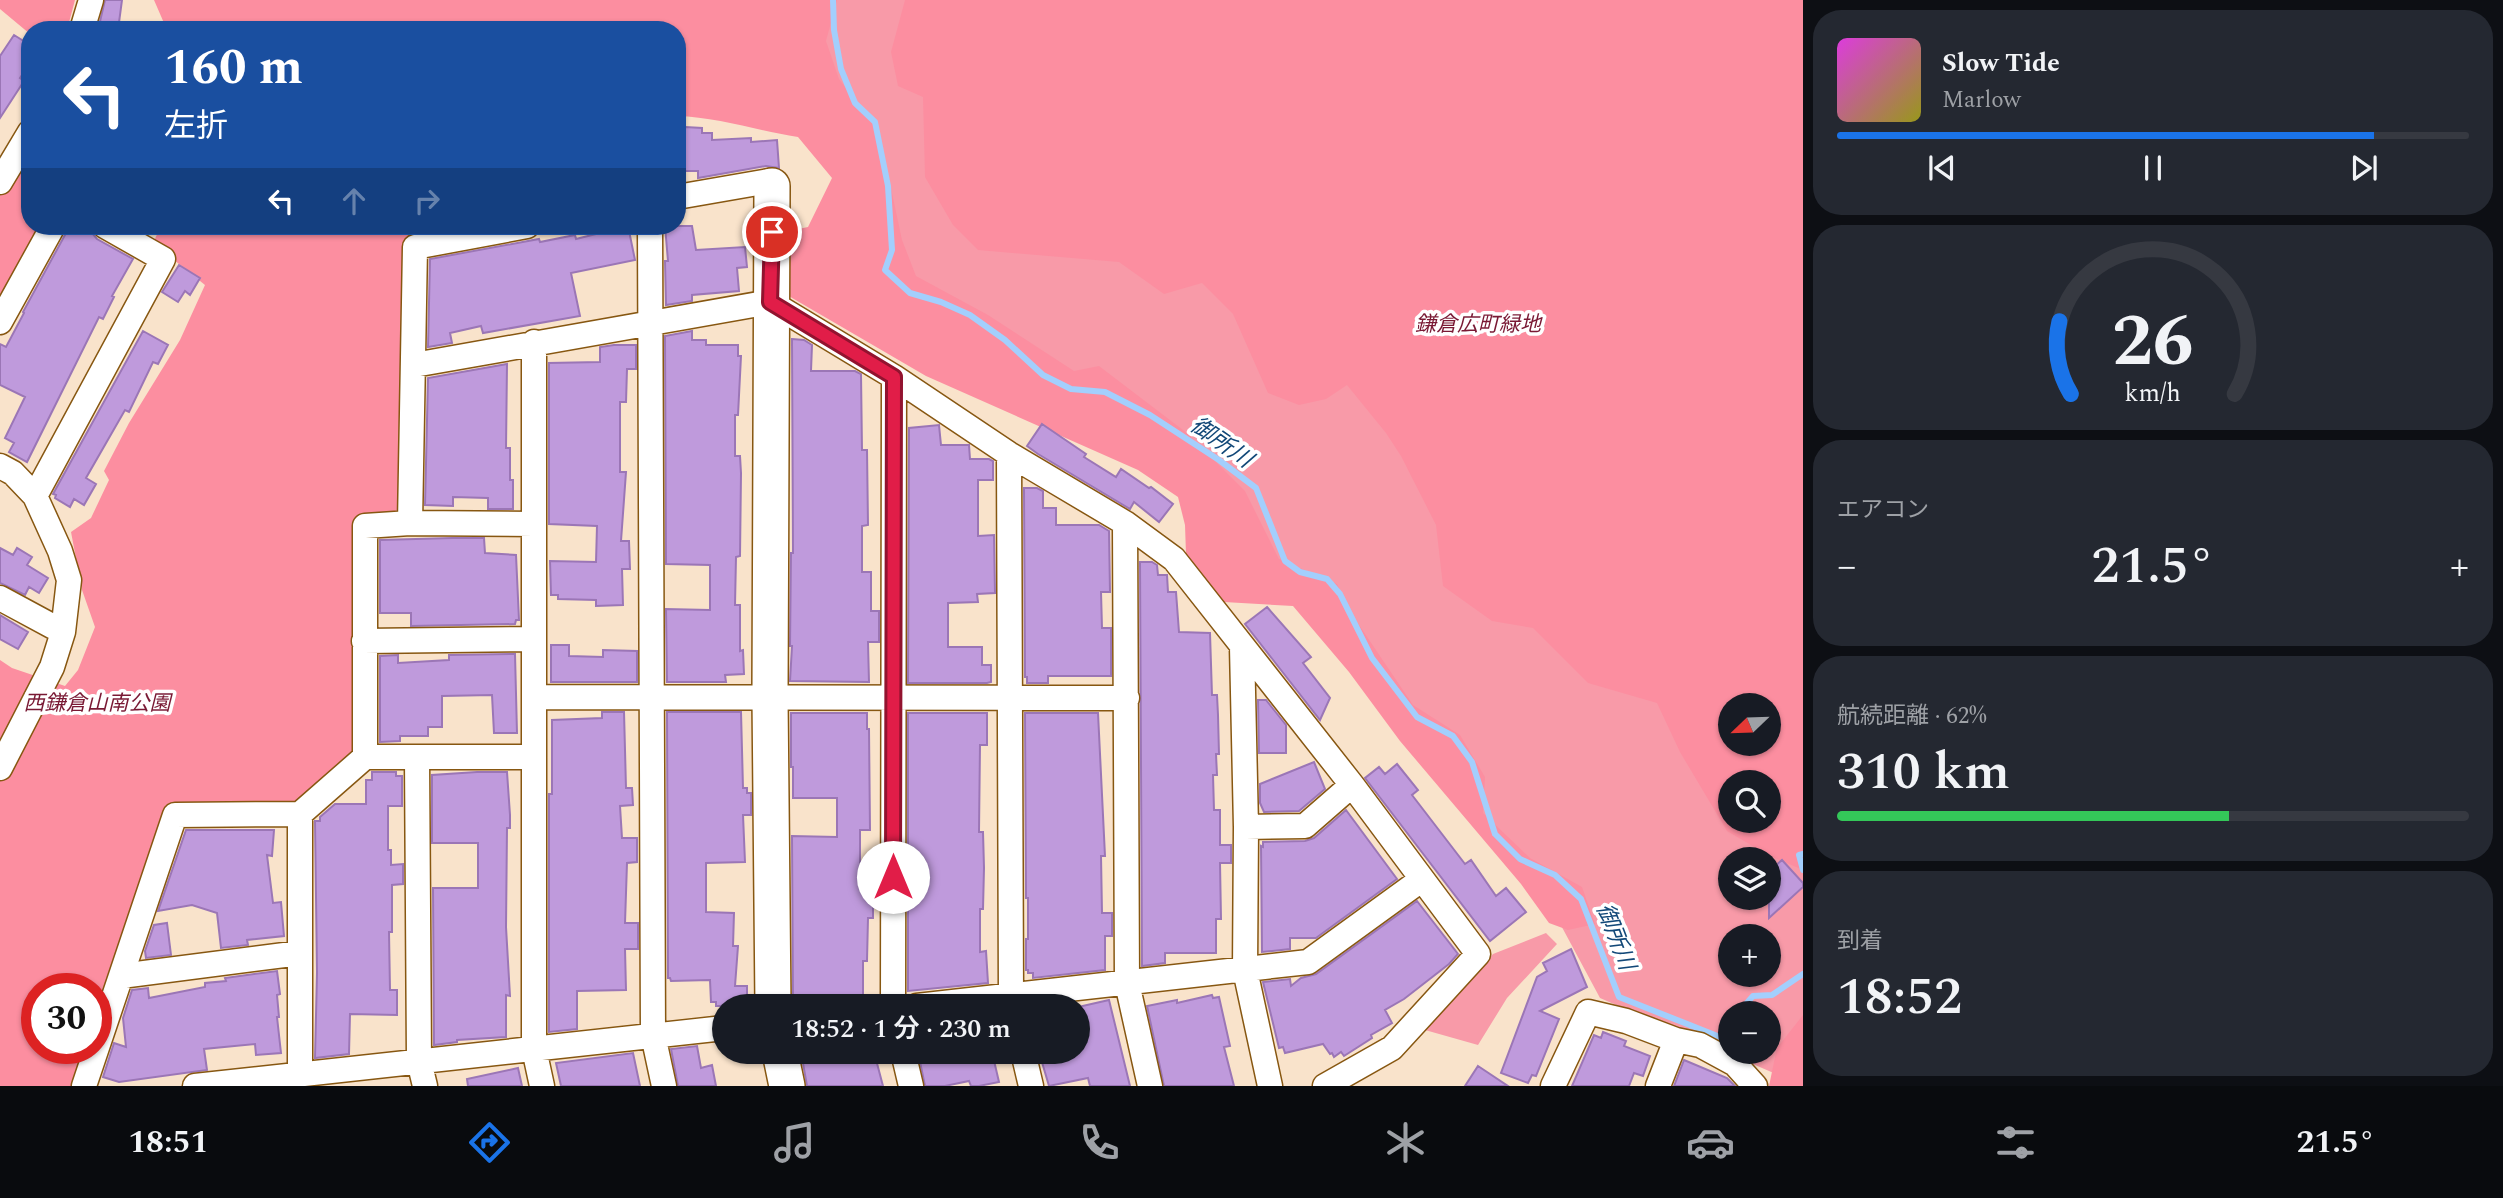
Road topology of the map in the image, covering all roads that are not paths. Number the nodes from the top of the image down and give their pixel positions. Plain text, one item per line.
1 (90, 0) edge
2 (84, 21) edge
3 (21, 147) edge
4 (0, 182) edge
5 (772, 186) joint
6 (686, 195) edge
7 (48, 235) edge
8 (120, 235) edge
9 (479, 235) edge
10 (650, 235) edge
11 (770, 302) junction
12 (0, 322) edge
13 (650, 322) junction
14 (534, 342) junction
15 (414, 365) junction
16 (894, 377) junction
17 (1009, 454) junction
18 (0, 466) edge
19 (35, 496) junction
20 (410, 523) junction
21 (1125, 523) junction
22 (534, 524) junction
23 (0, 598) edge
24 (63, 632) junction
25 (534, 639) junction
26 (364, 640) junction
27 (1242, 647) junction
28 (534, 696) junction
29 (651, 697) junction
30 (771, 697) junction
31 (893, 697) junction
32 (1009, 698) junction
33 (1127, 698) junction
34 (365, 757) junction
35 (534, 757) junction
36 (417, 758) junction
37 (0, 768) edge
38 (1352, 785) junction
39 (300, 814) junction
40 (1246, 827) junction
41 (1422, 880) junction
42 (300, 953) junction
43 (1245, 970) junction
44 (121, 976) junction
45 (1127, 983) junction
46 (773, 994) edge
47 (893, 994) edge
48 (1012, 994) edge
49 (1057, 994) edge
50 (712, 1029) edge
51 (653, 1035) junction
52 (1676, 1040) junction
53 (534, 1049) junction
54 (419, 1061) junction
55 (782, 1064) edge
56 (906, 1064) edge
57 (1026, 1064) edge
58 (300, 1080) edge
59 (84, 1086) edge
60 (195, 1086) edge
61 (425, 1086) edge
62 (542, 1086) edge
63 (664, 1086) edge
64 (787, 1086) edge
65 (911, 1086) edge
66 (1031, 1086) edge
67 (1150, 1086) edge
68 (1270, 1086) edge
69 (1325, 1086) edge
70 (1553, 1086) edge
71 (1658, 1086) edge
72 (1755, 1086) edge

1 - 2 street
3 - 4 street
5 - 6 street
5 - 11 street
7 - 12 street
8 - 19 street
9 - 15 street
10 - 13 street
11 - 13 street
11 - 16 street
11 - 30 street
13 - 14 street
13 - 29 street
14 - 15 street
14 - 22 street
15 - 20 street
16 - 17 street
16 - 31 street
17 - 21 street
17 - 32 street
18 - 19 street
19 - 24 street
20 - 22 street
20 - 26 street
21 - 27 street
21 - 33 street
22 - 25 street
23 - 24 street
24 - 37 street
25 - 26 street
25 - 28 street
26 - 34 street
27 - 38 street
27 - 40 street
28 - 29 street
28 - 35 street
29 - 30 street
29 - 51 street
30 - 31 street
30 - 46 street
31 - 32 street
31 - 47 street
32 - 33 street
32 - 48 street
33 - 45 street
34 - 36 street
34 - 39 street
35 - 36 street
35 - 53 street
36 - 54 street
38 - 40 street
38 - 41 street
39 - 42 street
39 - 44 street
40 - 43 street
41 - 43 street
41 - 69 street
42 - 44 street
42 - 58 street
43 - 45 street
43 - 68 street
44 - 59 street
45 - 49 street
45 - 67 street
50 - 51 street
51 - 53 street
51 - 63 street
52 - 70 street
52 - 71 street
52 - 72 street
53 - 54 street
53 - 62 street
54 - 58 street
54 - 61 street
55 - 64 street
56 - 65 street
57 - 66 street
58 - 60 street

